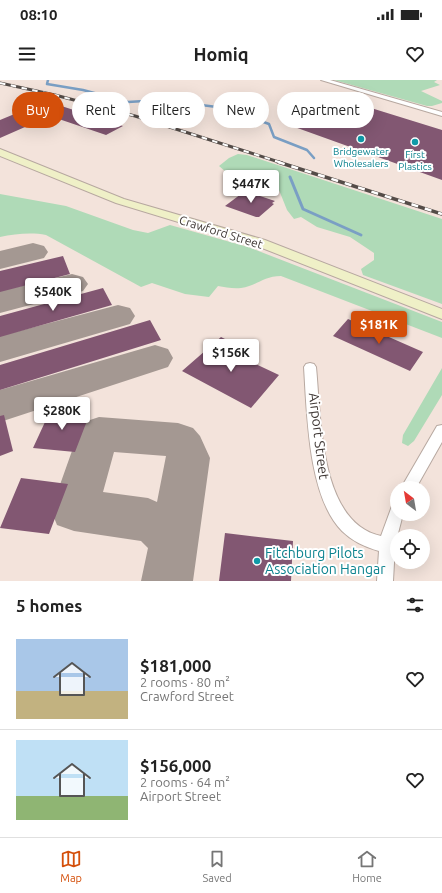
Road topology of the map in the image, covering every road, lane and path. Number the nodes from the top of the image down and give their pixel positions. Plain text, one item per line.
1 (324, 80) edge
2 (442, 114) edge
3 (0, 152) edge
4 (442, 314) edge
5 (310, 367) dead end
6 (442, 430) edge
7 (412, 481) edge
8 (393, 521) edge
9 (386, 546) junction
10 (385, 581) edge

1 - 2 street
3 - 4 main road, Crawford Street
5 - 9 street, Airport Street
6 - 7 street
8 - 9 street
9 - 10 street

